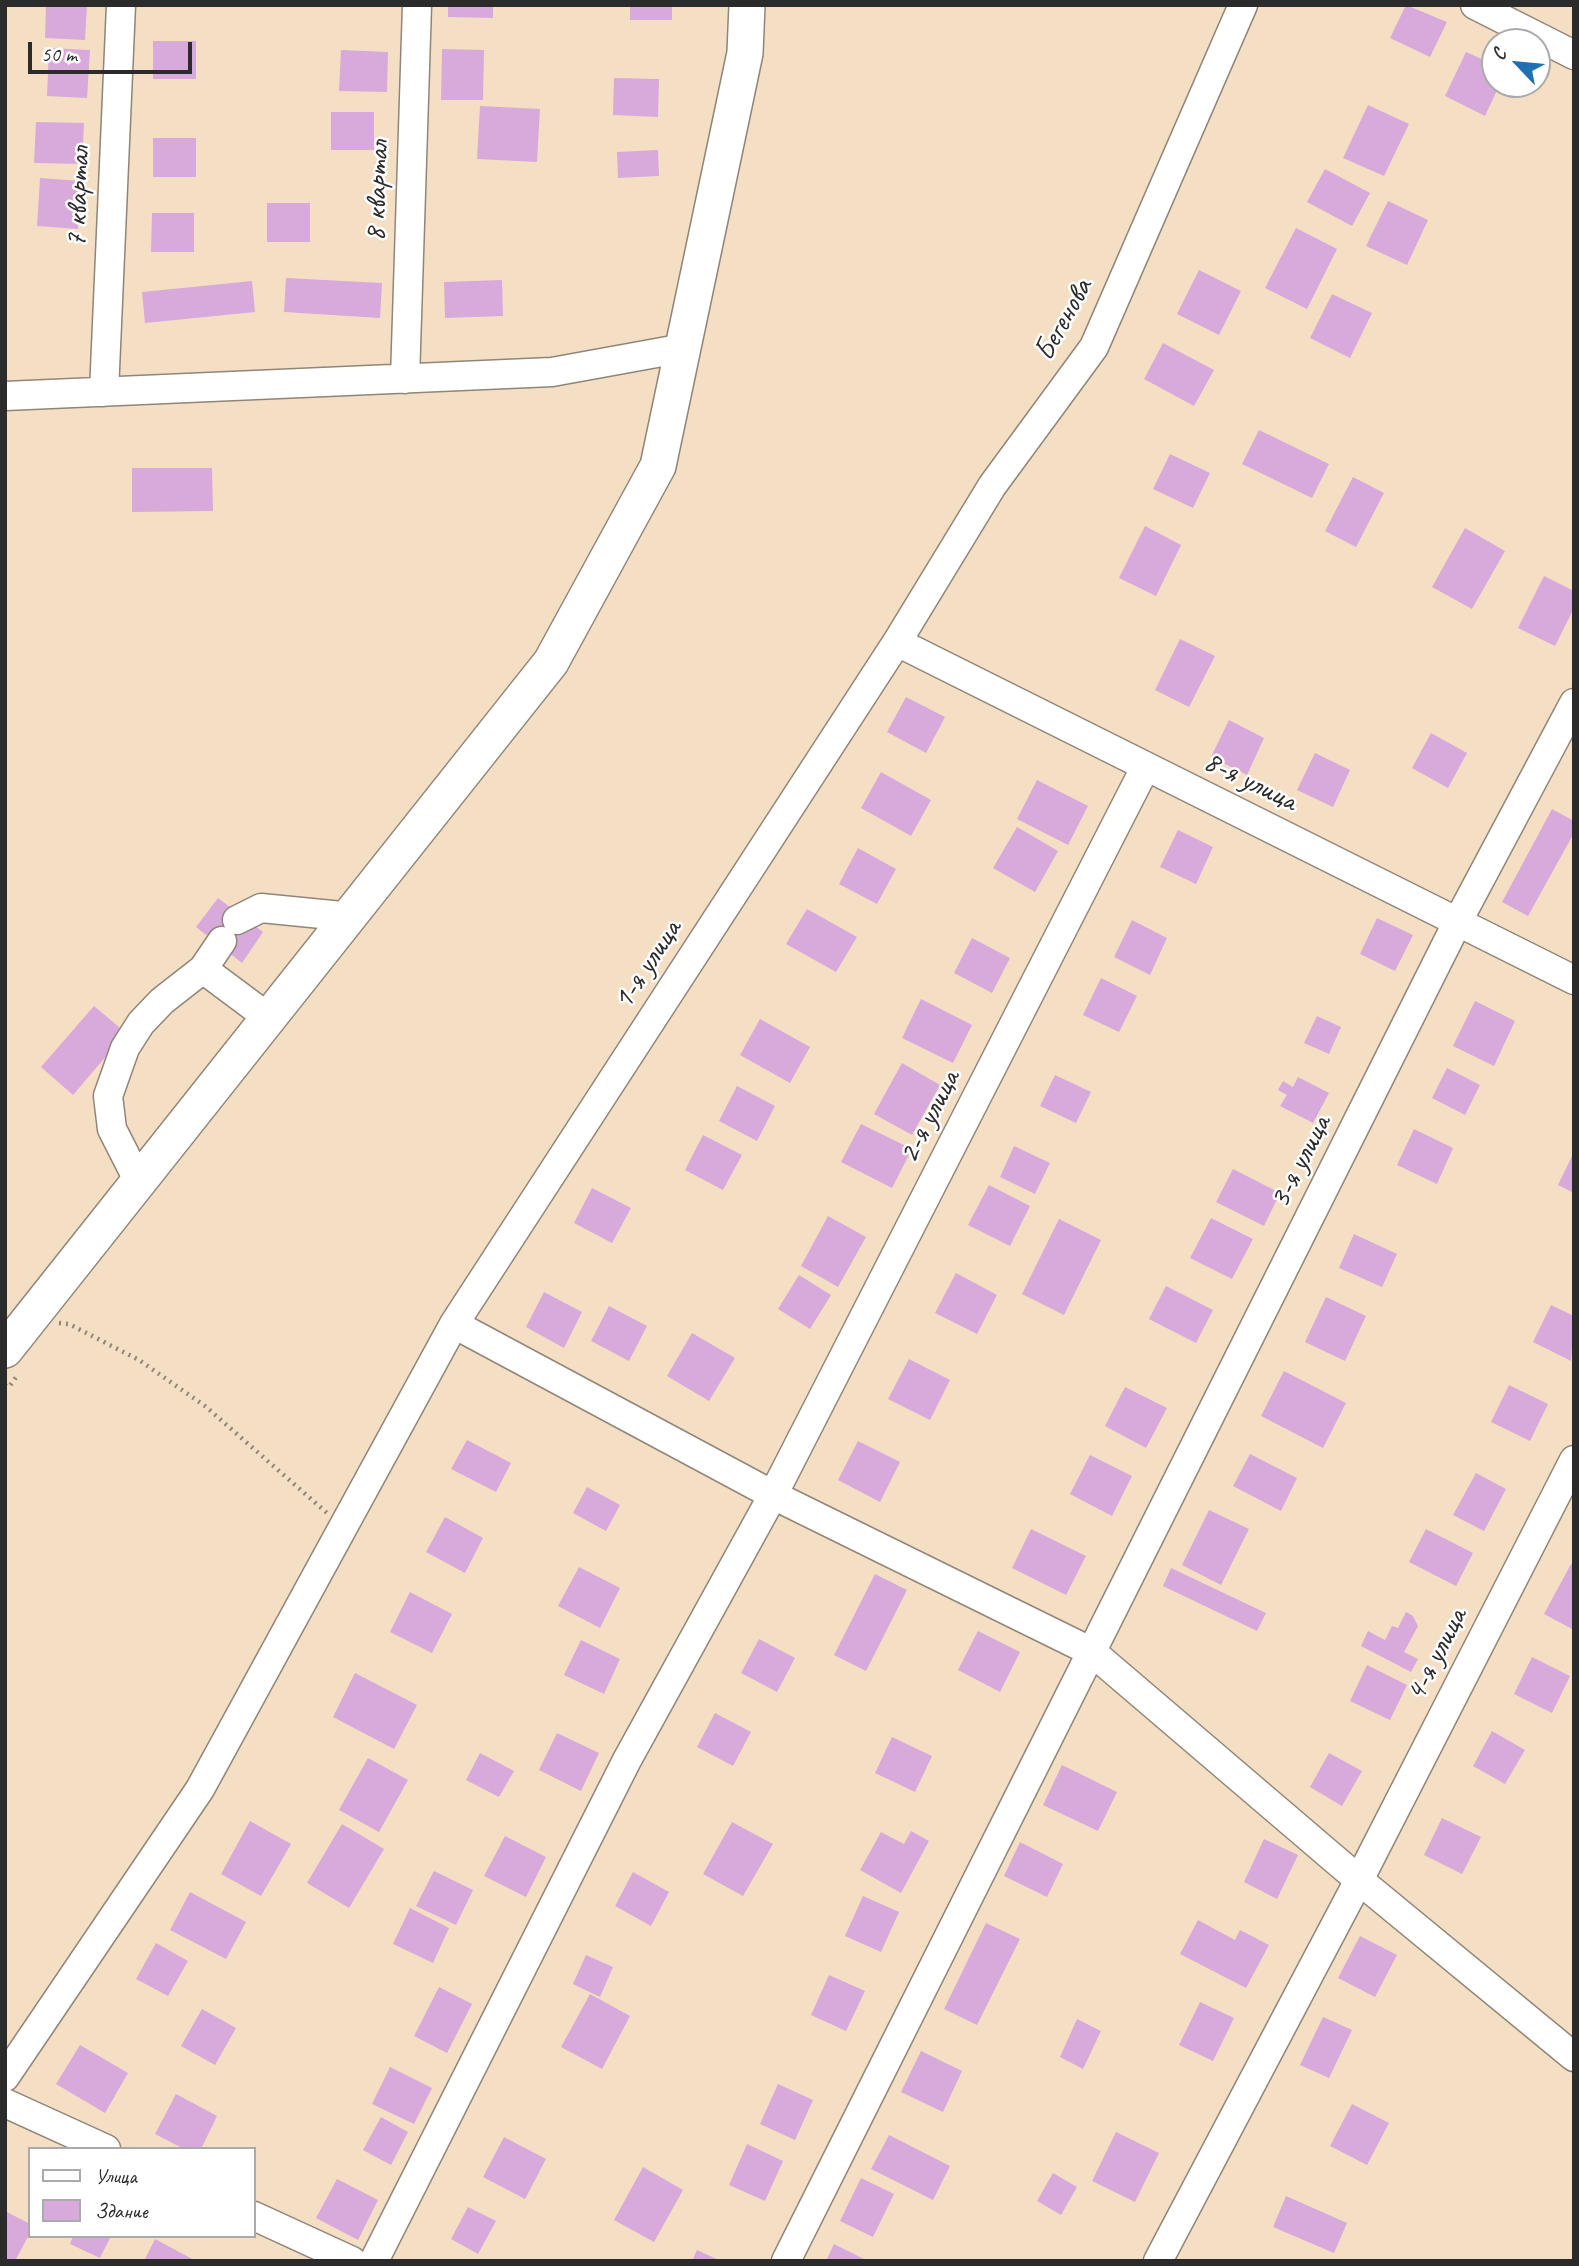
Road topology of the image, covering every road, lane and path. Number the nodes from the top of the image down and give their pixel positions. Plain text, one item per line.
1 (121, 5) edge
2 (418, 5) edge
3 (747, 5) edge
4 (1242, 5) edge
5 (1475, 5) edge
6 (1574, 54) edge
7 (684, 348) junction
8 (405, 379) junction
9 (104, 392) junction
10 (5, 396) edge
11 (897, 642) junction
12 (1574, 703) edge
13 (1145, 768) junction
14 (352, 917) junction
15 (1458, 921) junction
16 (204, 969) junction
17 (1574, 980) edge
18 (270, 1019) junction
19 (139, 1182) junction
20 (57, 1323) dead end
21 (454, 1324) junction
22 (15, 1358) edge
23 (6, 1388) edge
24 (1574, 1460) edge
25 (773, 1495) junction
26 (343, 1527) junction
27 (1092, 1652) junction
28 (1359, 1881) junction
29 (1574, 2057) edge
30 (5, 2077) edge
31 (5, 2103) edge
32 (102, 2147) edge
33 (256, 2217) edge
34 (352, 2261) edge
35 (374, 2261) edge
36 (786, 2261) edge
37 (1158, 2261) edge

1 - 9 street, 7 квартал
2 - 8 street, 8 квартал
3 - 7 main road
4 - 11 street, Бегенова
5 - 6 street
7 - 8 street
7 - 14 main road
8 - 9 street
9 - 10 street
11 - 13 street, 8-я улица
11 - 21 street, 1-я улица
12 - 15 street, 3-я улица
13 - 15 street, 8-я улица
13 - 25 street, 2-я улица
14 - 16 street
14 - 18 main road
15 - 17 street, 8-я улица
15 - 27 street, 3-я улица
16 - 18 street
16 - 19 street
18 - 19 main road
19 - 22 main road
20 - 26 path
21 - 25 street
21 - 26 street, 1-я улица
22 - 23 path
24 - 28 street, 4-я улица
25 - 27 street
25 - 35 street, 2-я улица
26 - 30 street, 1-я улица
27 - 28 street
27 - 36 street, 3-я улица
28 - 29 street
28 - 37 street, 4-я улица
31 - 32 street
33 - 34 street

